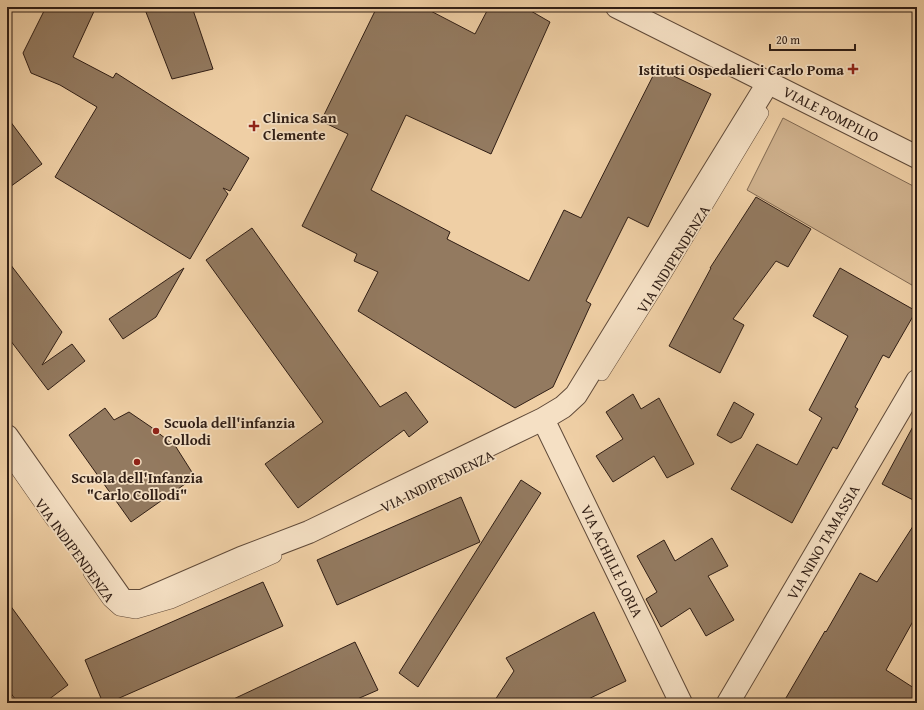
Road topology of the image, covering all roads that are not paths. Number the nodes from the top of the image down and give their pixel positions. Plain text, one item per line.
1 (617, 7) edge
2 (773, 85) junction
3 (917, 157) edge
4 (917, 381) edge
5 (545, 423) junction
6 (7, 436) edge
7 (7, 455) edge
8 (681, 703) edge
9 (728, 703) edge

1 - 2 street, VIALE POMPILIO
2 - 3 street, VIALE POMPILIO
2 - 5 street, VIA INDIPENDENZA
4 - 9 street, VIA NINO TAMASSIA
5 - 6 street, VIA INDIPENDENZA
5 - 7 lane, VIA INDIPENDENZA
5 - 8 street, VIA ACHILLE LORIA

